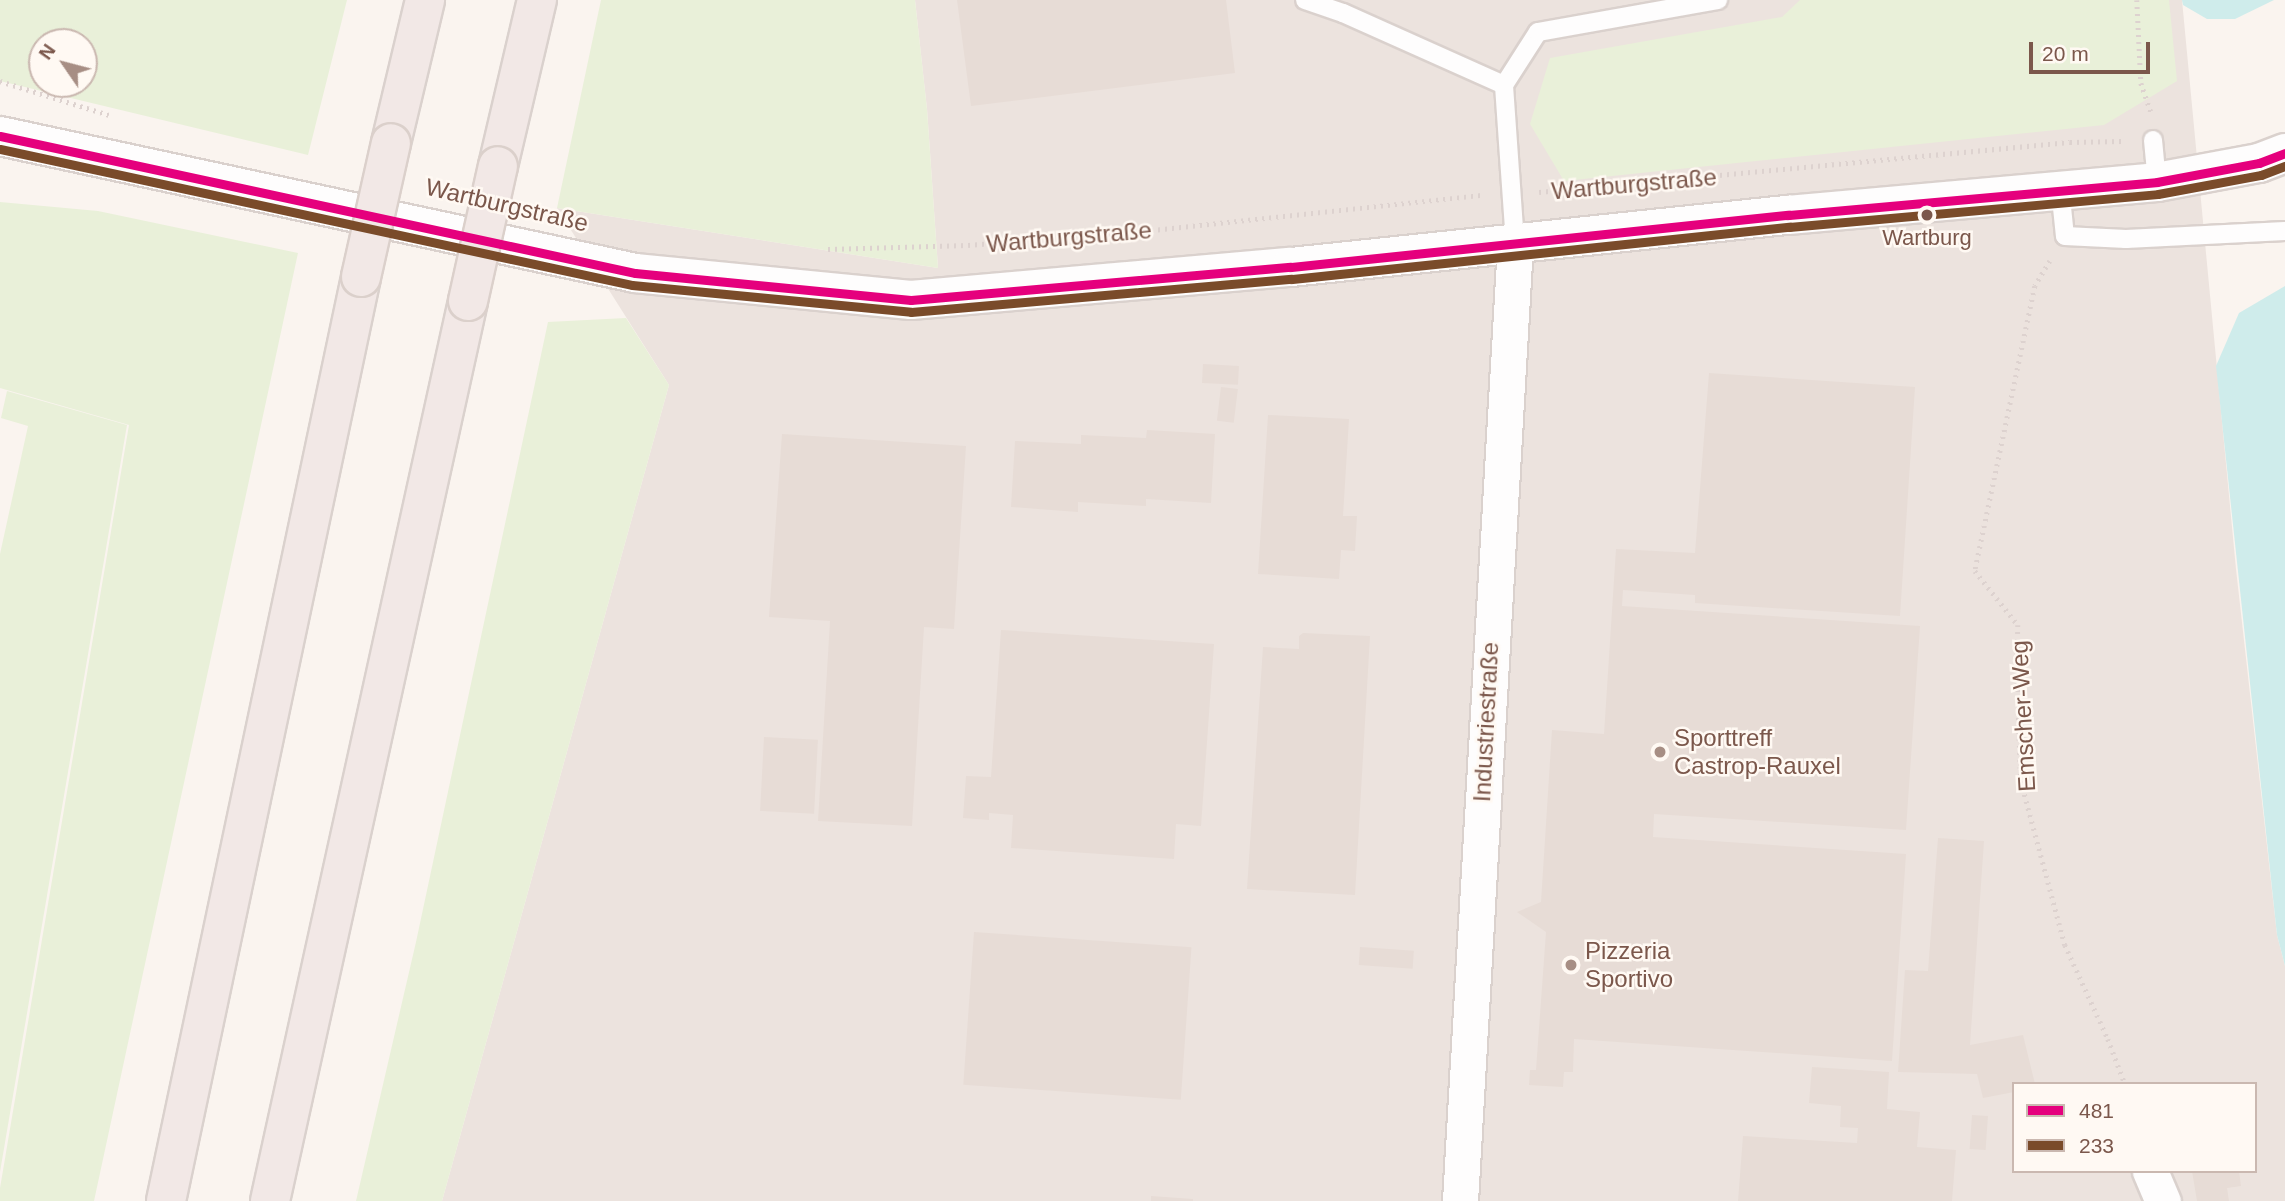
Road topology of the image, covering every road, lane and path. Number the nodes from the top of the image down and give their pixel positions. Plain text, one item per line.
1 (425, 0) edge
2 (537, 0) edge
3 (1305, 0) edge
4 (1718, 0) edge
5 (2137, 0) edge
6 (0, 81) edge
7 (1504, 85) junction
8 (2152, 115) dead end
9 (120, 118) dead end
10 (0, 136) edge
11 (2153, 140) joint
12 (2285, 153) edge
13 (2157, 182) junction
14 (2060, 188) junction
15 (1511, 194) junction
16 (2285, 231) edge
17 (2064, 236) junction
18 (1515, 243) junction
19 (822, 249) dead end
20 (2124, 1082) edge
21 (2151, 1173) edge
22 (166, 1201) edge
23 (270, 1201) edge
24 (1460, 1201) edge
25 (2163, 1201) edge

1 - 22 highway, bridge
2 - 23 highway, bridge
3 - 7 lane
4 - 7 lane
5 - 8 path
6 - 9 path
7 - 15 lane
10 - 18 main road, Wartburgstraße
11 - 13 lane
11 - 15 path, Wartburgstraße
12 - 13 main road, Wartburgstraße
13 - 14 main road, Wartburgstraße
14 - 17 lane
14 - 18 main road, Wartburgstraße
15 - 18 lane
15 - 19 path, Wartburgstraße
16 - 17 lane
17 - 20 path, Emscher-Weg
18 - 24 street, Industriestraße
21 - 25 street

